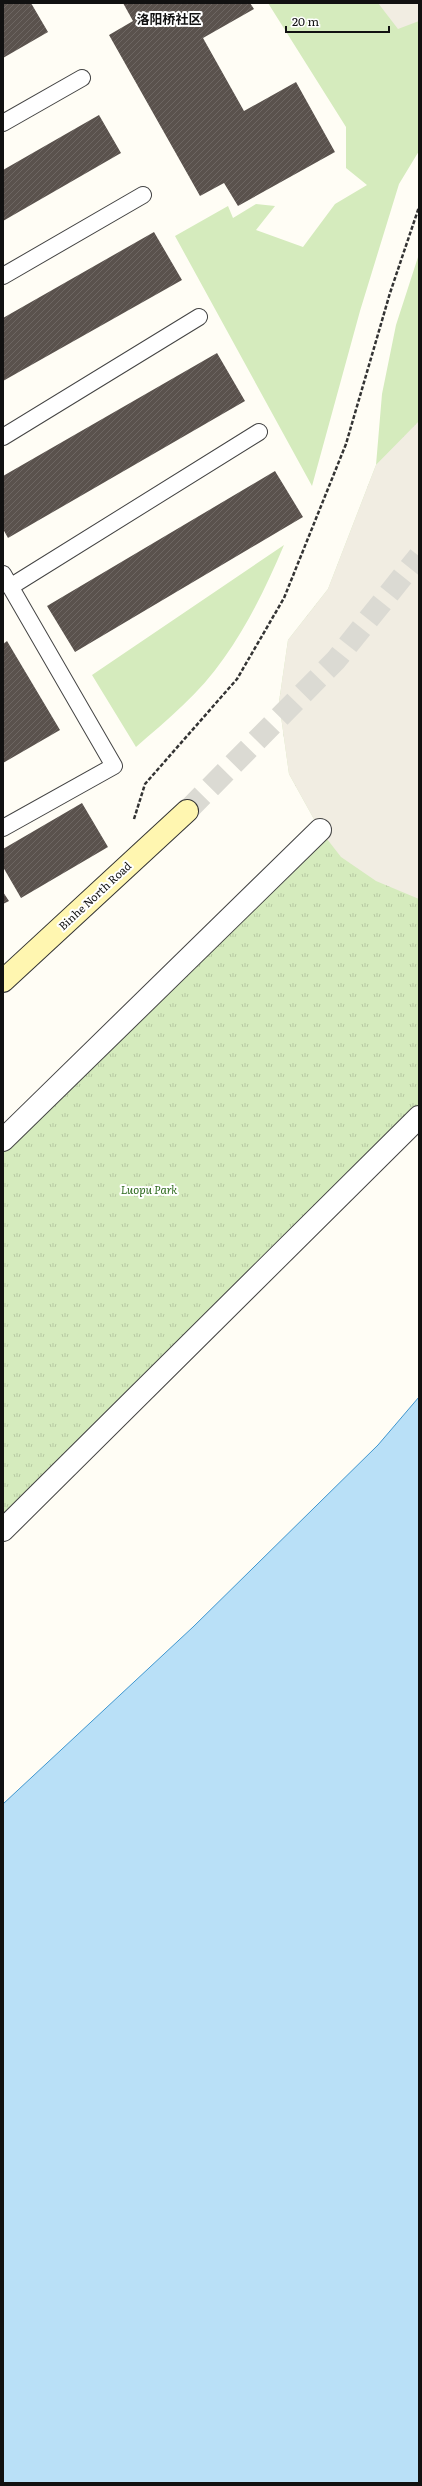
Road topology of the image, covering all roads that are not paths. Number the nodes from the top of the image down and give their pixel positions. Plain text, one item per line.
1 (82, 78) dead end
2 (3, 123) edge
3 (143, 195) dead end
4 (3, 276) edge
5 (199, 317) dead end
6 (259, 432) dead end
7 (3, 437) edge
8 (7, 581) edge
9 (187, 811) tunnel mouth
10 (3, 828) edge
11 (320, 830) dead end
12 (3, 981) edge
13 (419, 1116) edge
14 (3, 1140) edge
15 (3, 1530) edge

1 - 2 lane
3 - 4 lane
5 - 7 lane
6 - 8 lane
8 - 10 lane
9 - 12 main road, Binhe North Road
11 - 14 street
13 - 15 street

